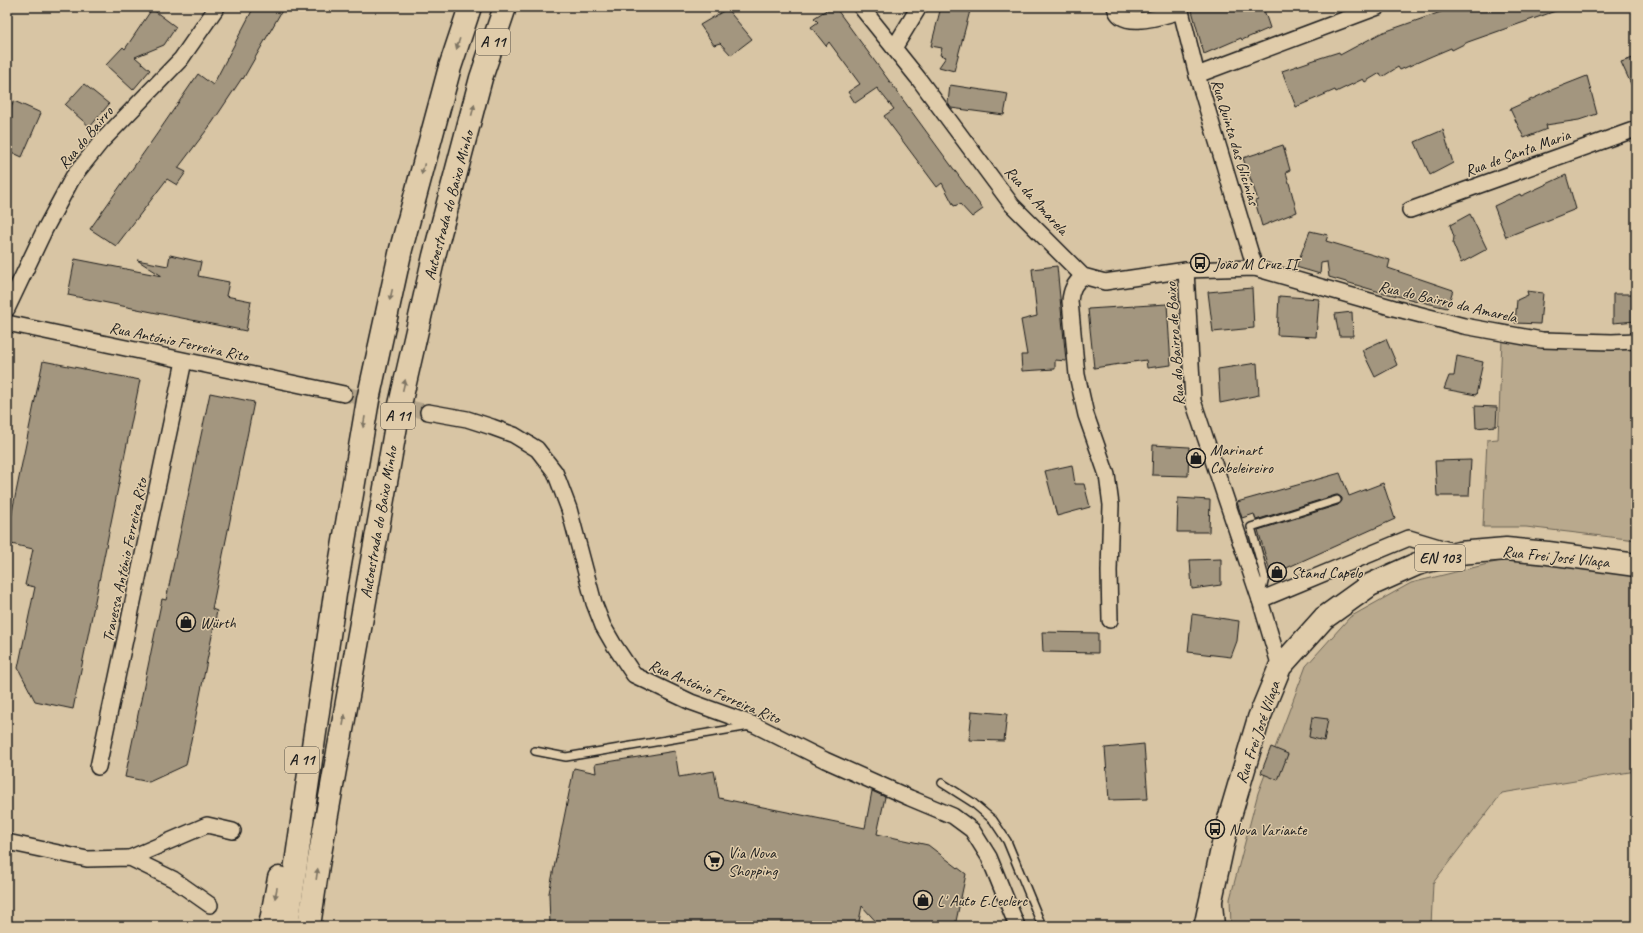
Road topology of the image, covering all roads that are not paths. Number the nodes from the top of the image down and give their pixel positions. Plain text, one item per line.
1 (218, 7) edge
2 (470, 7) edge
3 (505, 7) edge
4 (861, 7) edge
5 (919, 7) edge
6 (1115, 7) edge
7 (1378, 7) edge
8 (1180, 9) edge
9 (894, 48) junction
10 (1197, 75) junction
11 (1636, 128) edge
12 (1410, 210) dead end
13 (1255, 268) junction
14 (1186, 270) junction
15 (1083, 276) junction
16 (7, 309) edge
17 (7, 323) edge
18 (1636, 341) edge
19 (184, 361) junction
20 (344, 394) tunnel mouth
21 (428, 412) tunnel mouth
22 (1337, 500) dead end
23 (1459, 553) junction
24 (1636, 565) edge
25 (335, 594) junction
26 (1260, 600) junction
27 (1110, 620) dead end
28 (1280, 667) junction
29 (754, 725) junction
30 (535, 751) dead end
31 (98, 767) dead end
32 (942, 783) dead end
33 (233, 831) dead end
34 (7, 842) edge
35 (130, 858) junction
36 (1210, 904) junction
37 (210, 905) dead end
38 (270, 926) edge
39 (287, 926) edge
40 (309, 926) edge
41 (1017, 926) edge
42 (1042, 926) edge
43 (1206, 926) edge
44 (1213, 926) edge

1 - 16 street, Rua do Bairro
2 -> 25 main road, Autoestrada do Baixo Minho / A 11
40 -> 3 main road, Autoestrada do Baixo Minho / A 11
4 - 9 street, Rua da Amarela
5 - 9 street
6 - 8 street
7 - 10 street, Rua Quinta das Glicínias
8 - 10 street
9 - 15 street, Rua da Amarela
10 - 13 street, Rua Quinta das Glicínias
11 - 12 street, Rua de Santa Maria
13 - 14 street, Rua da Amarela
13 - 18 street, Rua do Bairro da Amarela
14 - 15 street, Rua da Amarela
14 - 26 street, Rua do Bairro de Baixo
15 - 27 street
17 - 19 street, Rua António Ferreira Rito
19 - 20 street, Rua António Ferreira Rito
19 - 31 street, Travessa António Ferreira Rito
21 - 29 street, Rua António Ferreira Rito
22 - 26 lane
23 - 24 main road, Rua Frei José Vilaça / EN 103
23 - 26 street
23 - 28 main road, Rua Frei José Vilaça / EN 103
25 -> 38 main road, A 11
25 - 39 main road
26 - 28 street, Rua do Bairro de Baixo
28 - 36 main road, Rua Frei José Vilaça / EN 103
29 - 30 lane
29 - 41 street, Rua António Ferreira Rito
32 - 42 lane
33 - 35 street
34 - 35 street
35 - 37 street
36 - 43 main road, Rua Frei José Vilaça / EN 103
36 - 44 main road

